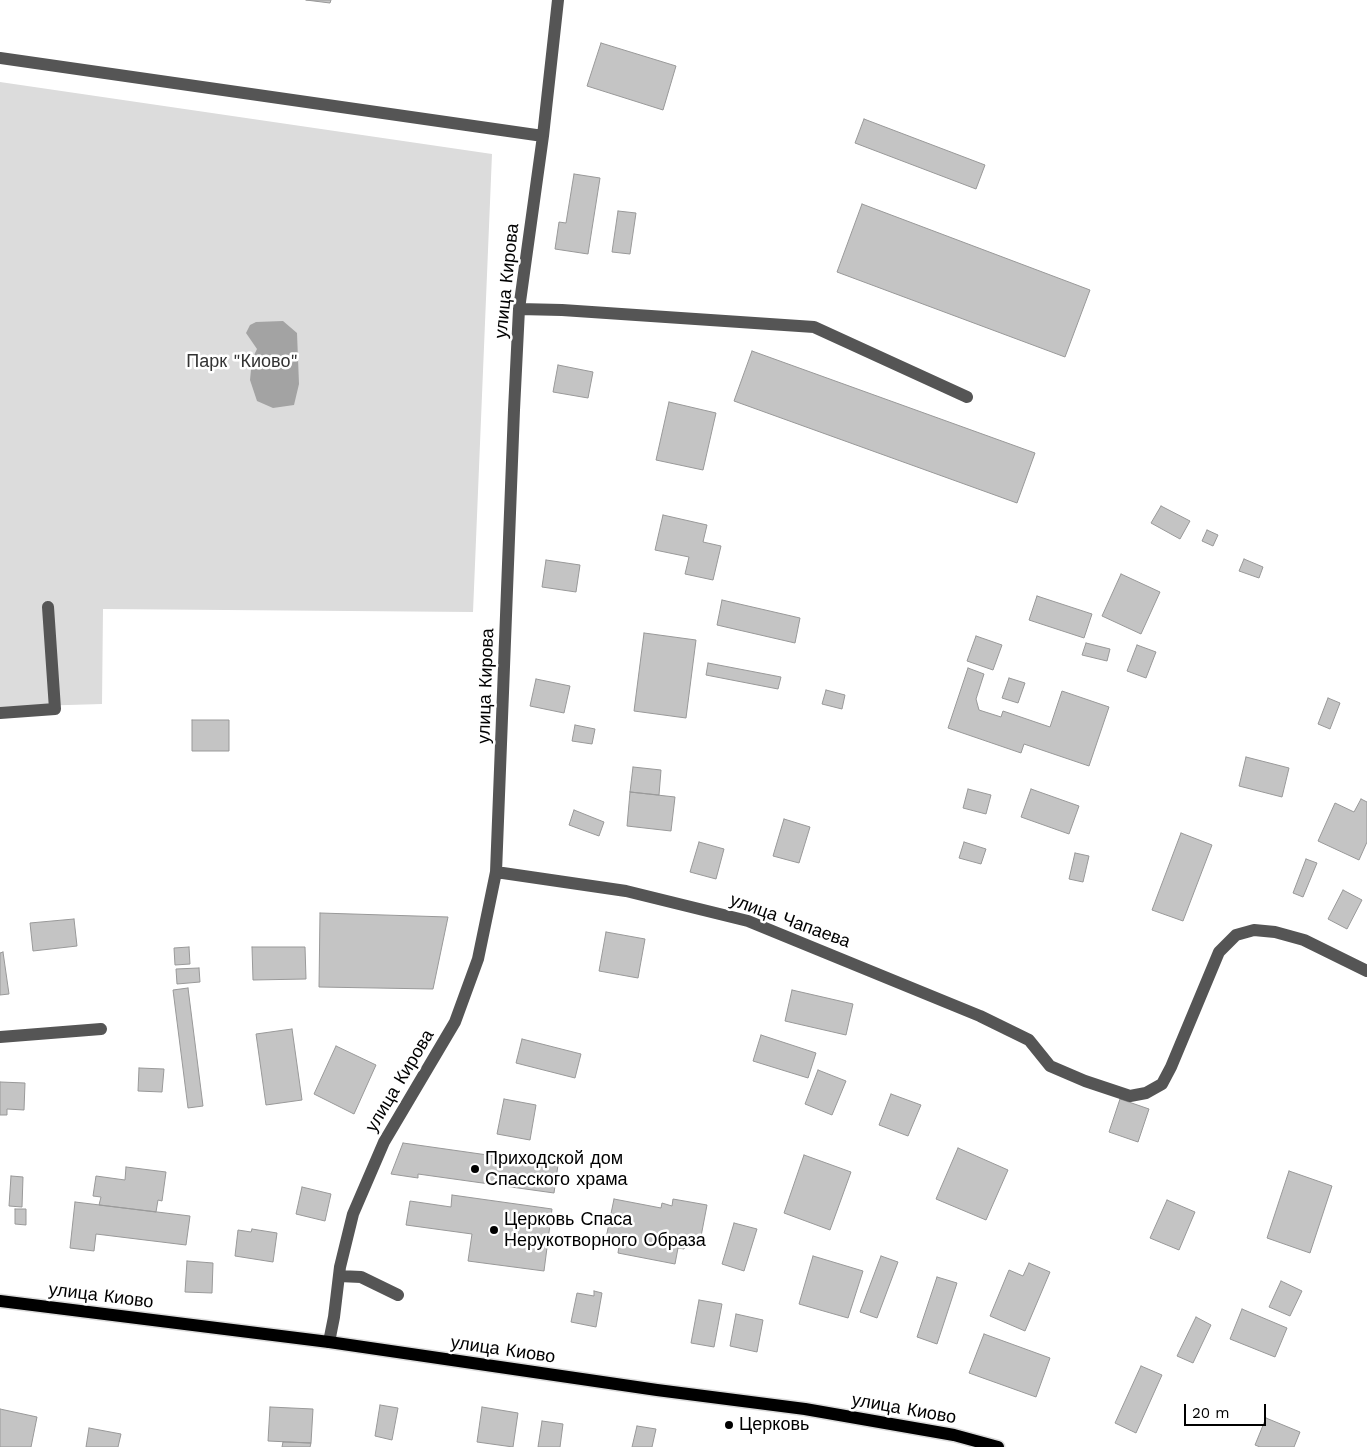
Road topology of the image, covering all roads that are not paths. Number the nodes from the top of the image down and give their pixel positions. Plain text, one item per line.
1 (558, 0) edge
2 (0, 58) edge
3 (543, 136) junction
4 (519, 309) junction
5 (967, 397) dead end
6 (48, 607) dead end
7 (0, 713) edge
8 (496, 872) junction
9 (1367, 971) edge
10 (101, 1029) dead end
11 (0, 1037) edge
12 (338, 1276) junction
13 (398, 1295) dead end
14 (0, 1301) edge
15 (329, 1342) junction
16 (998, 1447) edge

1 - 3 street, улица Кирова
2 - 3 street
3 - 4 street, улица Кирова
4 - 5 street
4 - 8 street, улица Кирова
6 - 7 street
8 - 9 street, улица Чапаева
8 - 12 street, улица Кирова
10 - 11 street
12 - 13 street
12 - 15 street, улица Кирова
14 - 15 main road, улица Киово
15 - 16 main road, улица Киово

